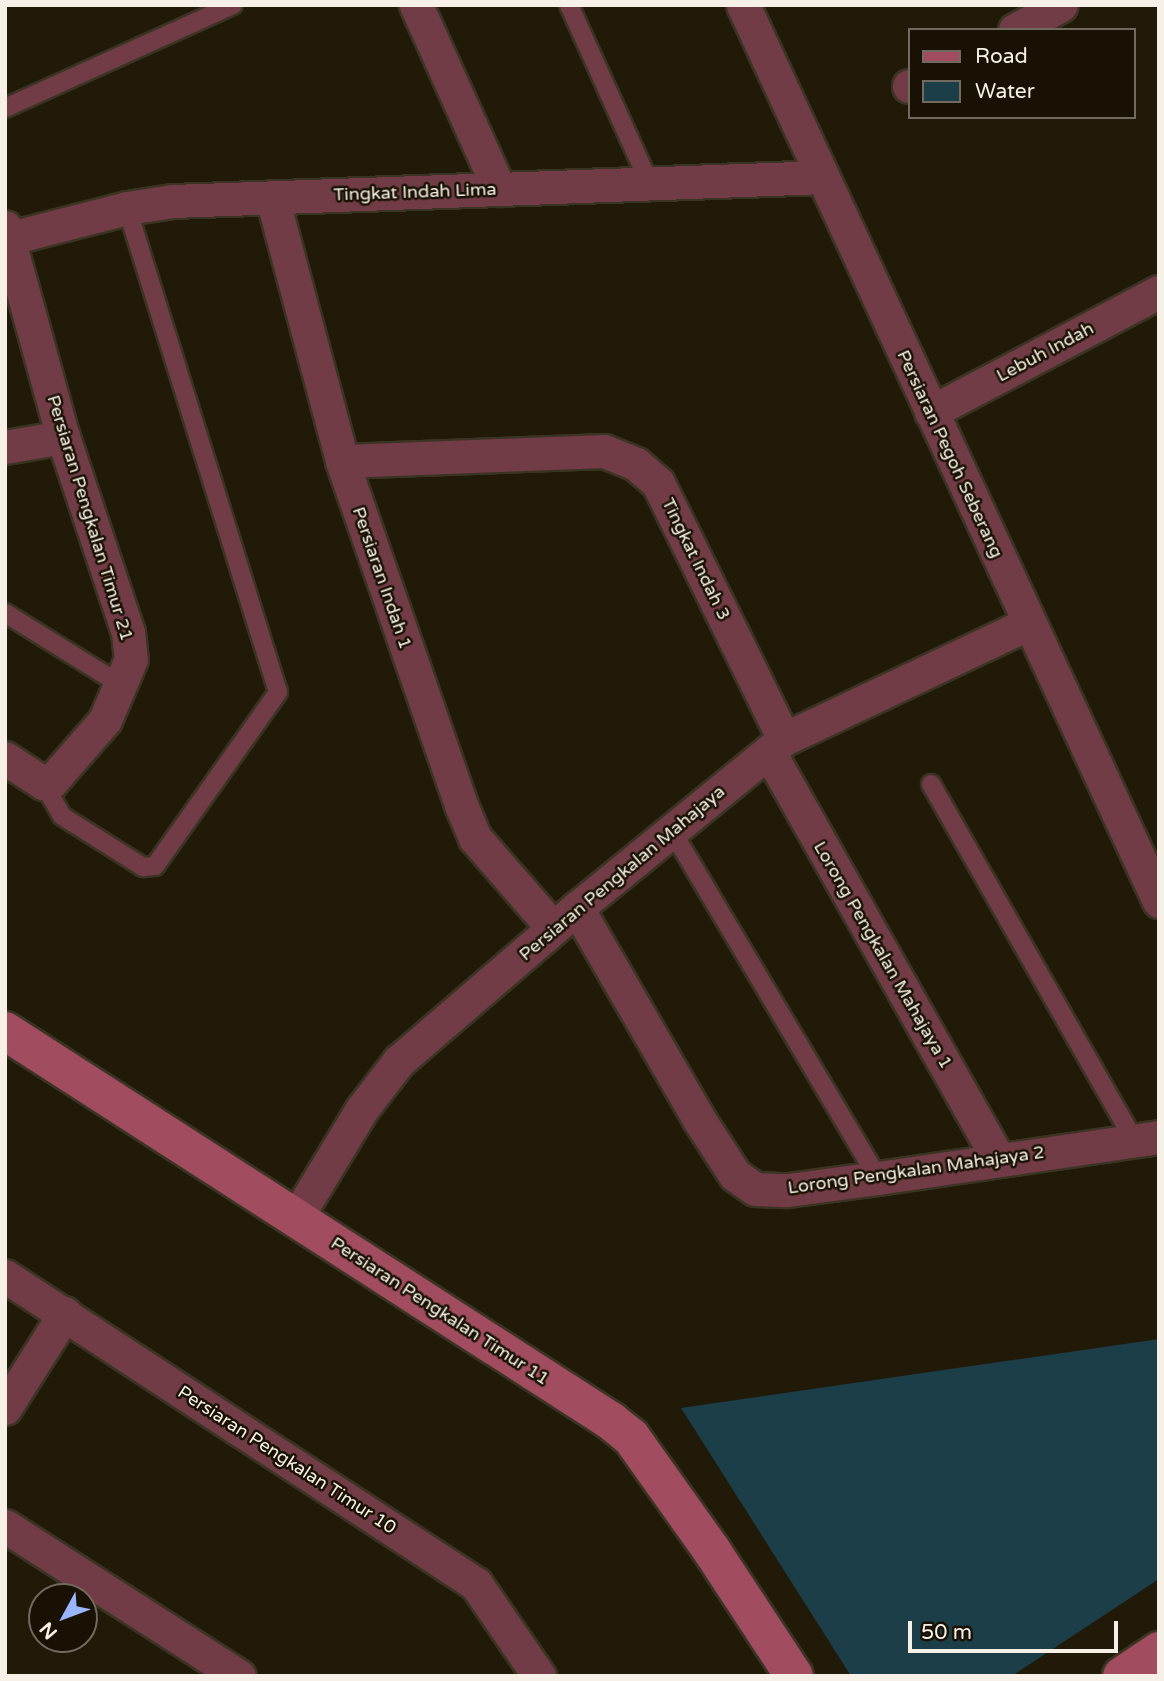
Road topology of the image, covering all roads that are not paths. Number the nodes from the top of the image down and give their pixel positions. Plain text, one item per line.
1 (233, 5) edge
2 (416, 5) edge
3 (569, 5) edge
4 (743, 5) edge
5 (1061, 5) edge
6 (1019, 28) edge
7 (5, 108) edge
8 (823, 177) junction
9 (650, 184) junction
10 (499, 189) junction
11 (272, 198) junction
12 (127, 208) junction
13 (8, 233) edge
14 (1159, 292) edge
15 (931, 412) junction
16 (63, 438) junction
17 (5, 447) edge
18 (342, 461) junction
19 (5, 614) edge
20 (1029, 623) junction
21 (121, 685) junction
22 (776, 746) junction
23 (5, 758) edge
24 (43, 783) junction
25 (931, 784) dead end
26 (672, 831) junction
27 (1156, 891) edge
28 (565, 918) junction
29 (5, 1031) edge
30 (1146, 1138) edge
31 (998, 1158) junction
32 (878, 1178) junction
33 (296, 1219) junction
34 (5, 1276) edge
35 (65, 1313) junction
36 (5, 1409) edge
37 (5, 1526) edge
38 (1159, 1651) edge
39 (239, 1676) edge
40 (539, 1676) edge
41 (794, 1676) edge
42 (1122, 1676) edge

1 - 7 lane
2 - 10 street
3 - 9 lane
4 - 8 street, Persiaran Pegoh Seberang
5 - 6 street
8 - 9 street, Tingkat Indah Lima
8 - 15 street, Persiaran Pegoh Seberang
9 - 10 street, Tingkat Indah Lima
10 - 11 street, Tingkat Indah Lima
11 - 12 street, Tingkat Indah Lima
11 - 18 street, Persiaran Indah 1
12 - 13 street, Tingkat Indah Lima
12 - 24 lane
13 - 16 street, Persiaran Pengkalan Timur 21
14 - 15 street, Lebuh Indah
15 - 20 street, Persiaran Pegoh Seberang
16 - 17 street
16 - 21 street, Persiaran Pengkalan Timur 21
18 - 22 street, Tingkat Indah 3
18 - 28 street, Persiaran Indah 1
19 - 21 lane
20 - 22 street, Persiaran Pengkalan Mahajaya
20 - 27 street, Persiaran Pegoh Seberang
21 - 24 street, Persiaran Pengkalan Timur 21
22 - 26 street, Persiaran Pengkalan Mahajaya
22 - 31 street, Lorong Pengkalan Mahajaya 1
23 - 24 street
25 - 30 lane
26 - 28 street, Persiaran Pengkalan Mahajaya
26 - 32 lane
28 - 32 street, Lorong Pengkalan Mahajaya 2
28 - 33 street, Persiaran Pengkalan Mahajaya
29 - 33 street, Persiaran Pengkalan Timur 11
30 - 31 street, Lorong Pengkalan Mahajaya 2
31 - 32 street, Lorong Pengkalan Mahajaya 2
33 - 41 street, Persiaran Pengkalan Timur 11
34 - 35 street, Persiaran Pengkalan Timur 10
35 - 36 street
35 - 40 street, Persiaran Pengkalan Timur 10
37 - 39 street
38 - 42 street

